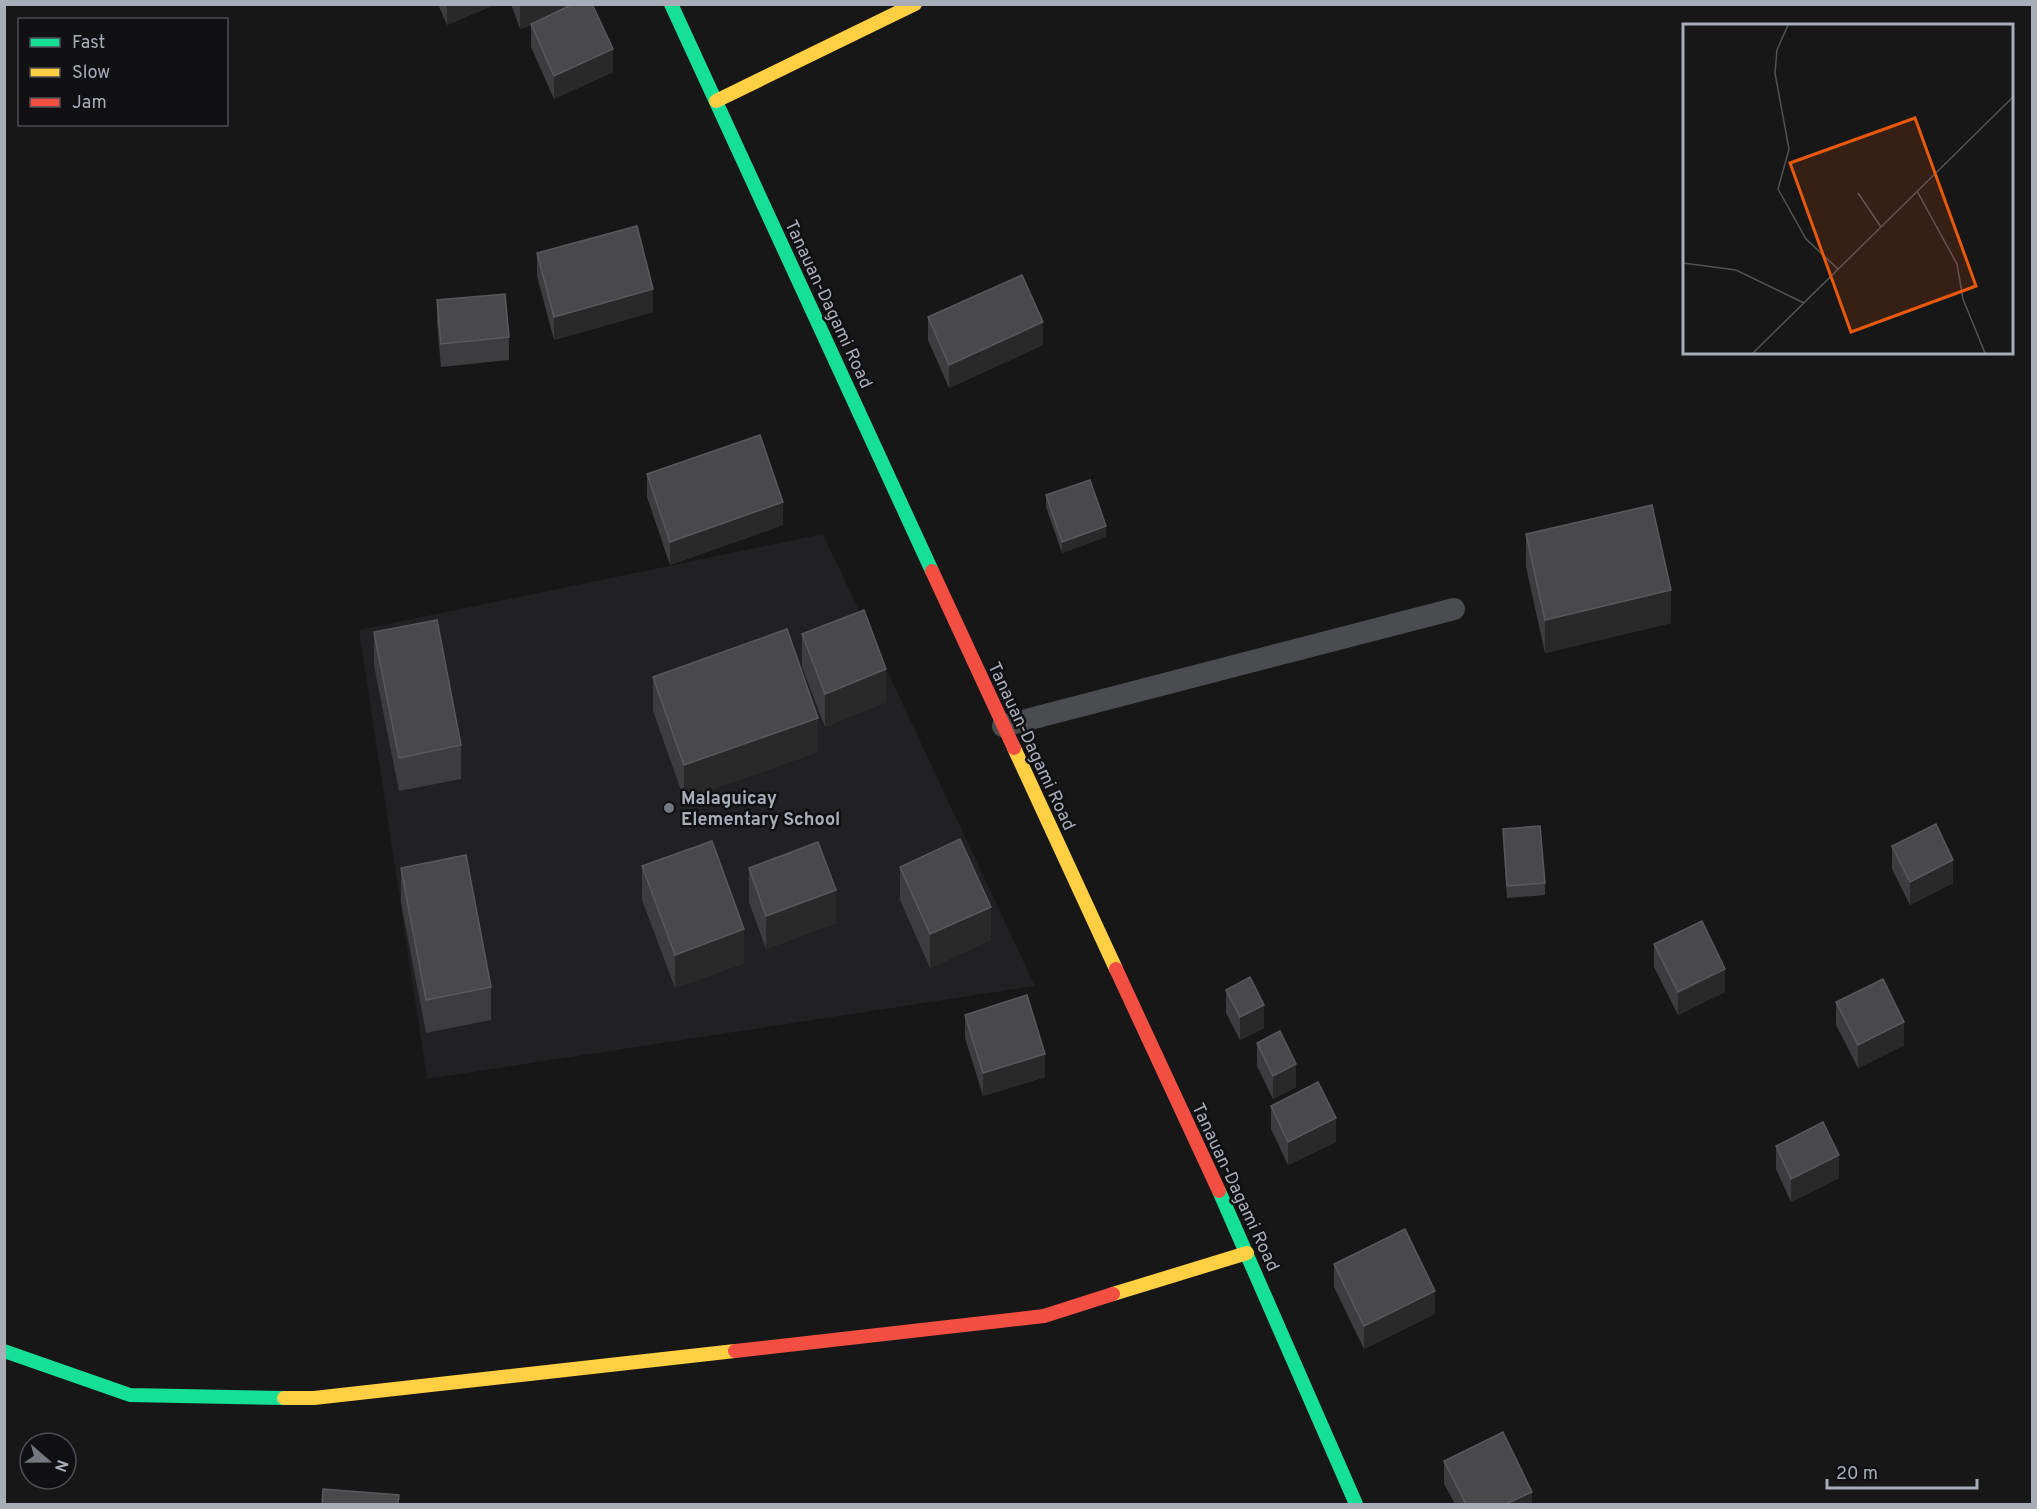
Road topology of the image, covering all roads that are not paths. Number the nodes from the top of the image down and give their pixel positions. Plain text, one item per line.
1 (671, 4) edge
2 (915, 4) edge
3 (716, 101) junction
4 (1454, 609) dead end
5 (1003, 726) junction
6 (1247, 1253) junction
7 (4, 1351) edge
8 (1356, 1504) edge

1 - 3 main road, Tanauan-Dagami Road
2 - 3 main road
3 - 5 main road, Tanauan-Dagami Road
4 - 5 lane
5 - 6 main road, Tanauan-Dagami Road
6 - 7 main road
6 - 8 main road, Tanauan-Dagami Road

